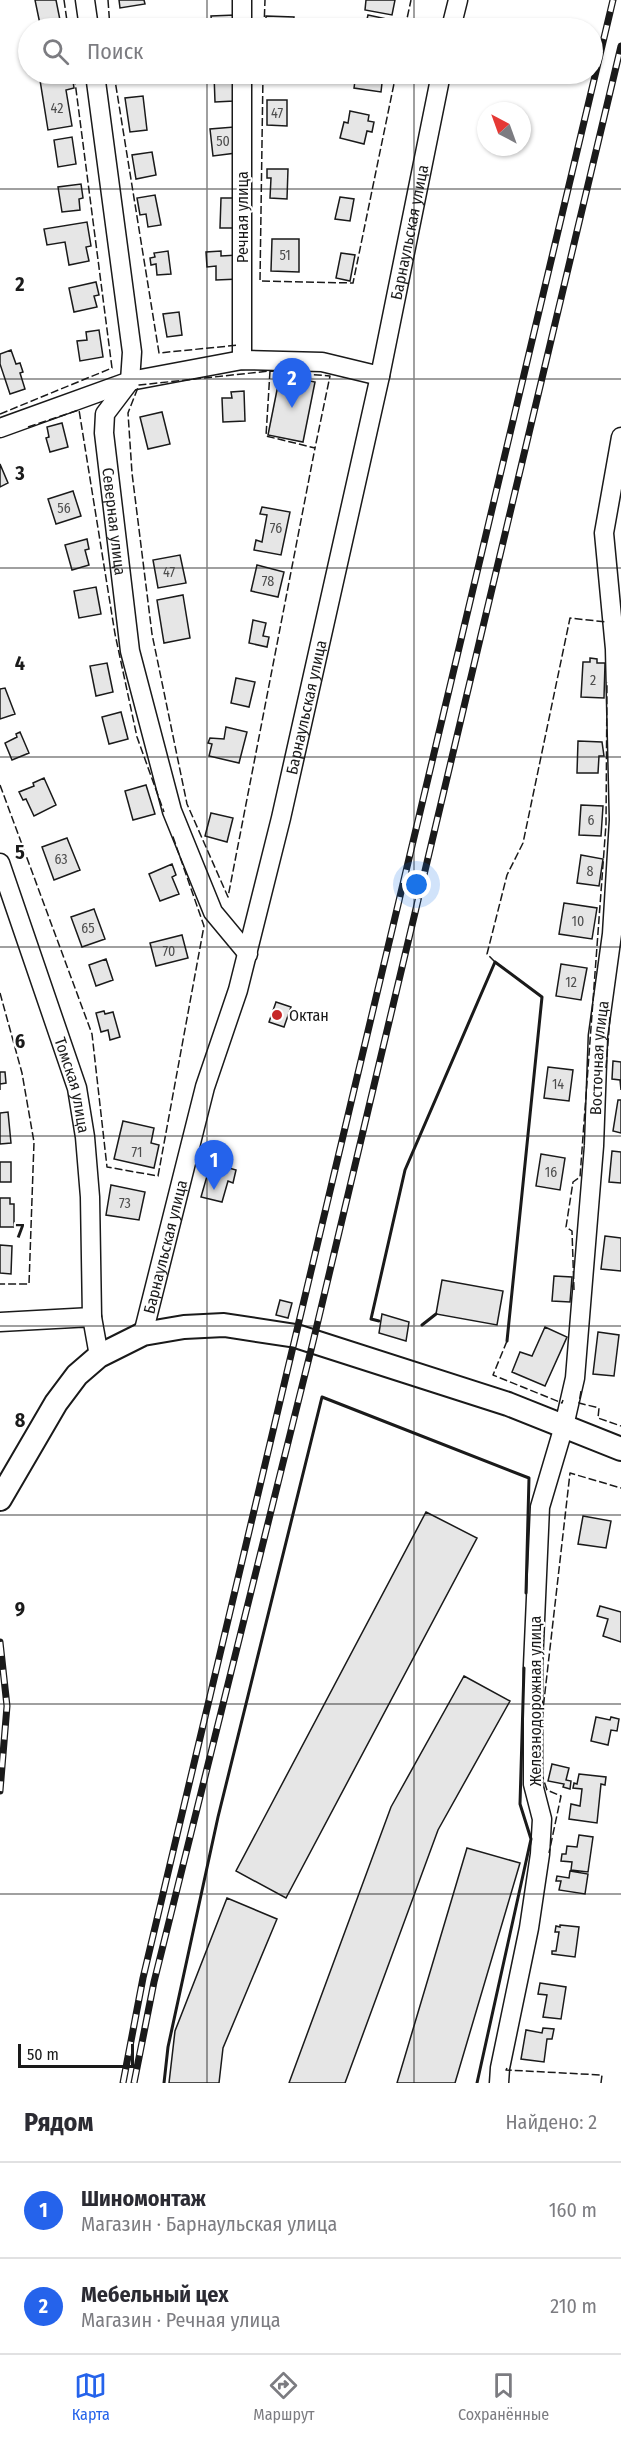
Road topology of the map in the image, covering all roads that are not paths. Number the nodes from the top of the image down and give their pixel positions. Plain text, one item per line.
1 (85, 0) edge
2 (242, 0) edge
3 (458, 0) edge
4 (88, 18) edge
5 (242, 18) edge
6 (454, 18) edge
7 (96, 84) edge
8 (242, 84) edge
9 (439, 84) edge
10 (242, 360) junction
11 (380, 376) junction
12 (130, 381) junction
13 (0, 428) edge
14 (621, 437) edge
15 (0, 863) edge
16 (248, 954) junction
17 (92, 1317) junction
18 (0, 1322) edge
19 (143, 1334) junction
20 (99, 1356) junction
21 (564, 1426) junction
22 (621, 1449) edge
23 (0, 1499) edge
24 (499, 2083) edge

1 - 4 street
2 - 5 street
3 - 6 street
7 - 12 street
8 - 10 street, Речная улица
9 - 11 street, Барнаульская улица
10 - 11 street
10 - 12 street
11 - 16 street, Барнаульская улица
12 - 13 street
12 - 16 street, Северная улица
14 - 21 street, Восточная улица
15 - 17 street, Томская улица
16 - 19 street, Барнаульская улица
17 - 18 street
17 - 20 street, Томская улица
19 - 20 main road
19 - 21 main road
20 - 23 main road
21 - 22 main road
21 - 24 street, Железнодорожная улица

